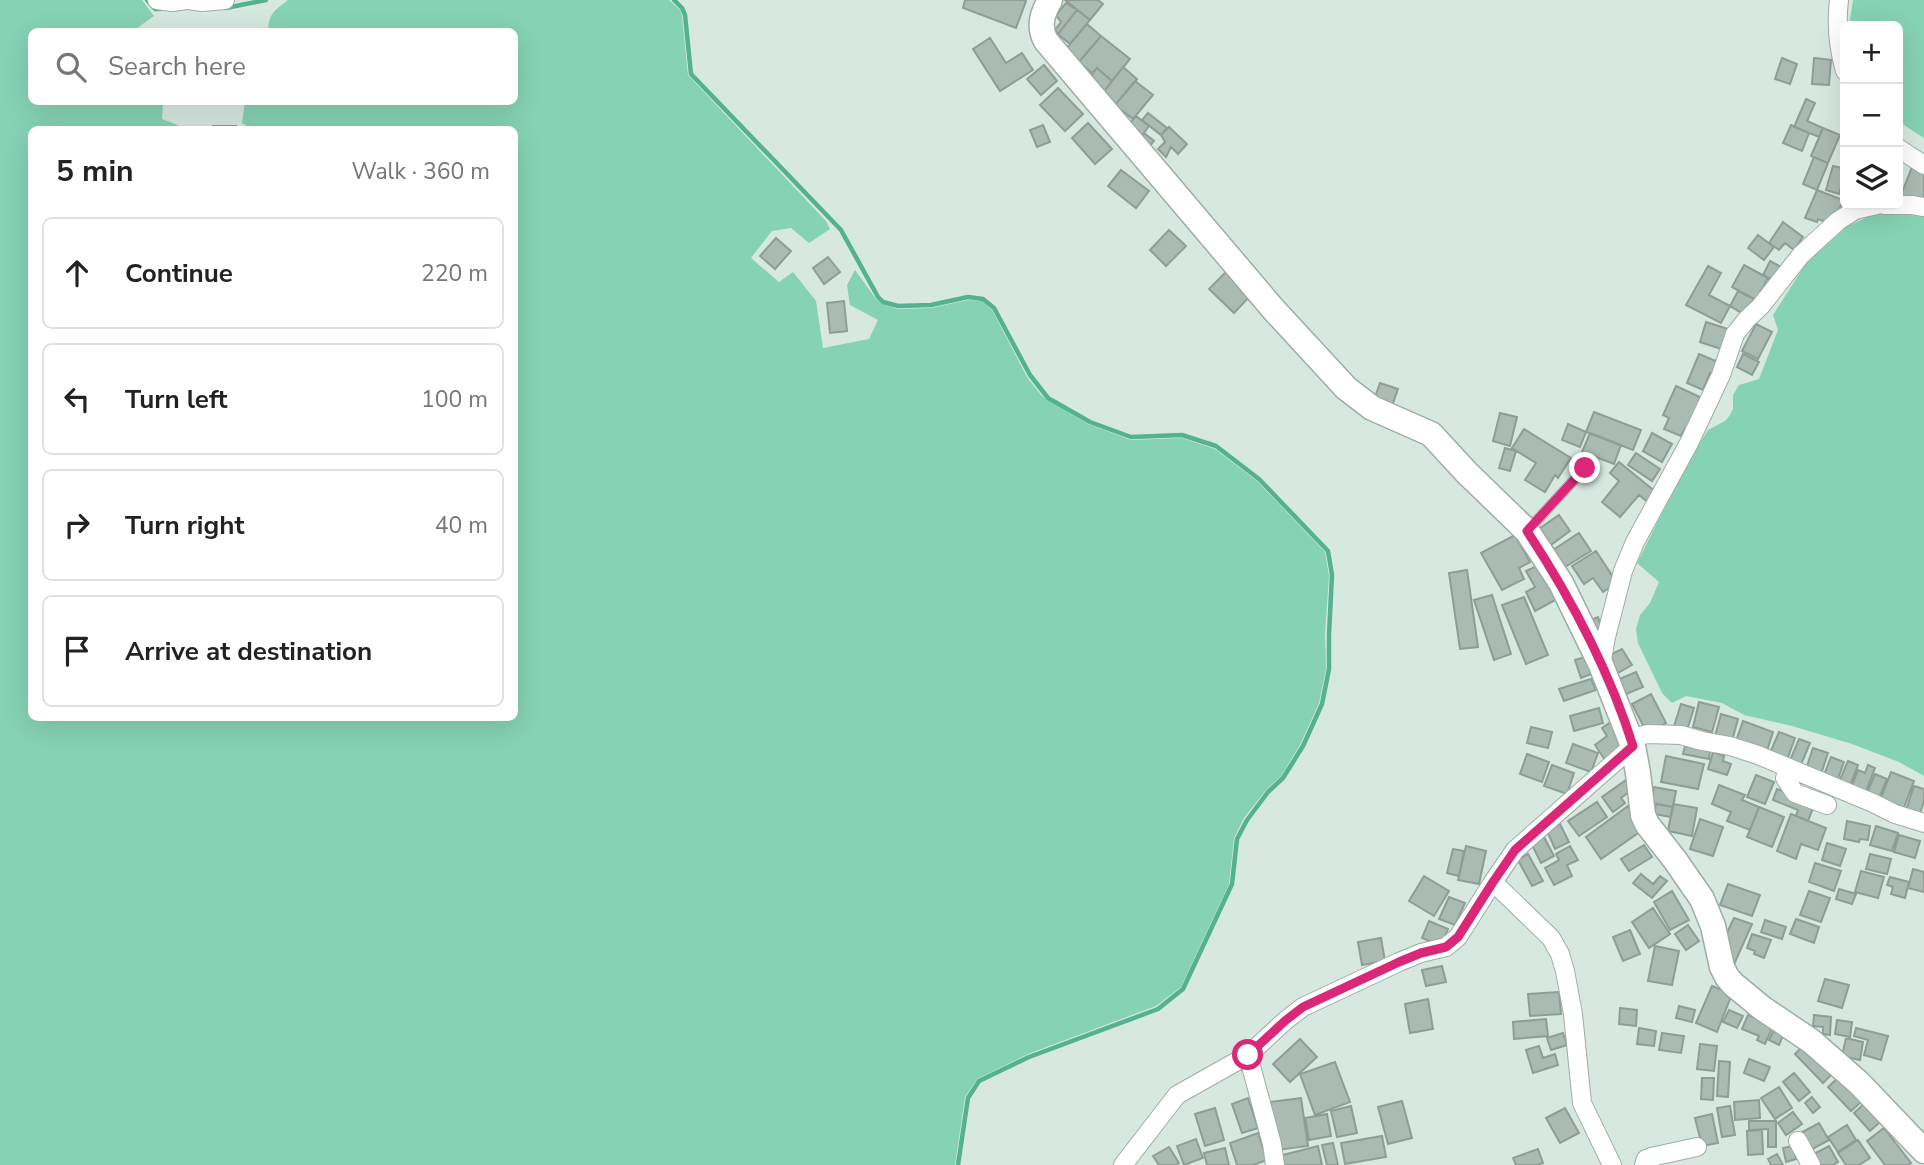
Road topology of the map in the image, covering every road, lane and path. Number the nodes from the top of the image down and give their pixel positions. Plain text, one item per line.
1 (157, 0) edge
2 (187, 0) edge
3 (225, 0) edge
4 (1049, 0) edge
5 (1839, 0) edge
6 (1840, 54) edge
7 (1903, 151) edge
8 (1924, 165) edge
9 (1903, 205) edge
10 (1924, 207) edge
11 (1859, 210) edge
12 (1585, 468) dead end
13 (1527, 531) junction
14 (1601, 665) junction
15 (1632, 742) junction
16 (1788, 768) junction
17 (1827, 806) dead end
18 (1924, 823) edge
19 (1493, 882) junction
20 (1248, 1055) junction
21 (1798, 1141) dead end
22 (1697, 1147) dead end
23 (1924, 1151) edge
24 (1123, 1165) edge
25 (1275, 1165) edge
26 (1612, 1165) edge
27 (1644, 1165) edge
28 (1811, 1165) edge

1 - 2 street
2 - 3 street
4 - 13 street
5 - 6 street
7 - 8 street
9 - 10 street
11 - 14 street
12 - 13 lane
13 - 14 street
14 - 15 street
15 - 16 street
15 - 19 street
15 - 23 street
16 - 17 street
16 - 18 street
19 - 20 street
19 - 26 street
20 - 24 street
20 - 25 street
21 - 28 street
22 - 27 street

